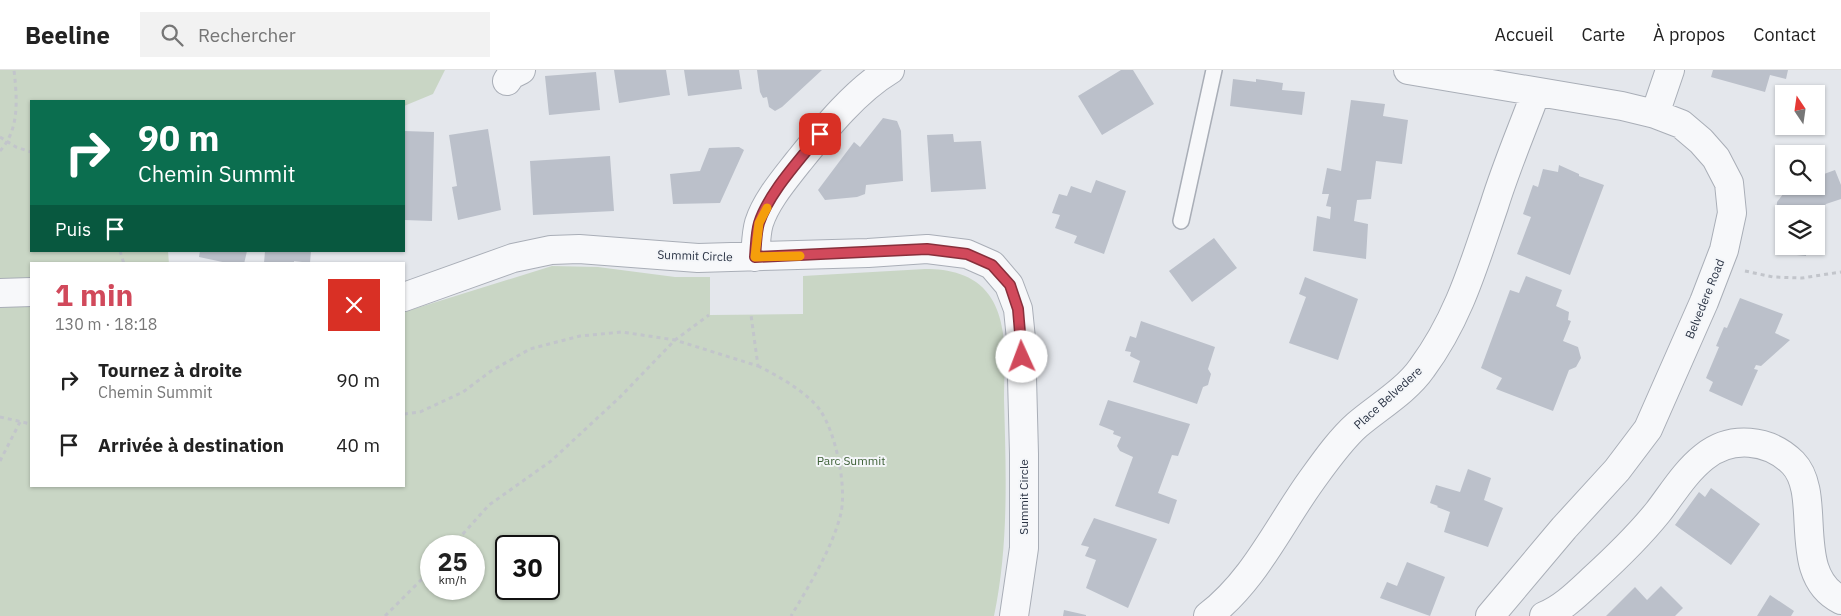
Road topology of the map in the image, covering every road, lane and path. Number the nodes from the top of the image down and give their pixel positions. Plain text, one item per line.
1 (14, 70) edge
2 (890, 70) edge
3 (1214, 70) edge
4 (1408, 70) edge
5 (1670, 70) edge
6 (1536, 92) junction
7 (1655, 114) junction
8 (0, 137) edge
9 (8, 142) junction
10 (0, 150) edge
11 (30, 152) edge
12 (1181, 222) dead end
13 (755, 257) junction
14 (1720, 265) junction
15 (1841, 272) edge
16 (30, 292) edge
17 (0, 293) edge
18 (405, 297) edge
19 (709, 315) dead end
20 (751, 315) dead end
21 (675, 340) junction
22 (758, 366) junction
23 (405, 414) edge
24 (0, 417) edge
25 (20, 422) junction
26 (30, 424) edge
27 (0, 461) edge
28 (462, 535) edge
29 (420, 581) edge
30 (1841, 600) edge
31 (386, 616) edge
32 (791, 616) edge
33 (1014, 616) edge
34 (1208, 616) edge
35 (1489, 616) edge
36 (1544, 616) edge

1 - 9 path
2 - 13 street
3 - 12 lane
4 - 6 street, Belvedere Road
5 - 7 street
6 - 7 street, Belvedere Road
6 - 34 street, Place Belvedere
7 - 14 street, Belvedere Road
8 - 9 path
9 - 10 path
9 - 11 path
13 - 18 street, Summit Circle
13 - 33 street, Summit Circle
14 - 15 path
14 - 35 street, Belvedere Road
16 - 17 street
19 - 21 path
20 - 22 path
21 - 22 path
21 - 23 path
21 - 28 path
22 - 32 path
24 - 25 path
25 - 26 path
25 - 27 path
29 - 31 path
30 - 36 street

